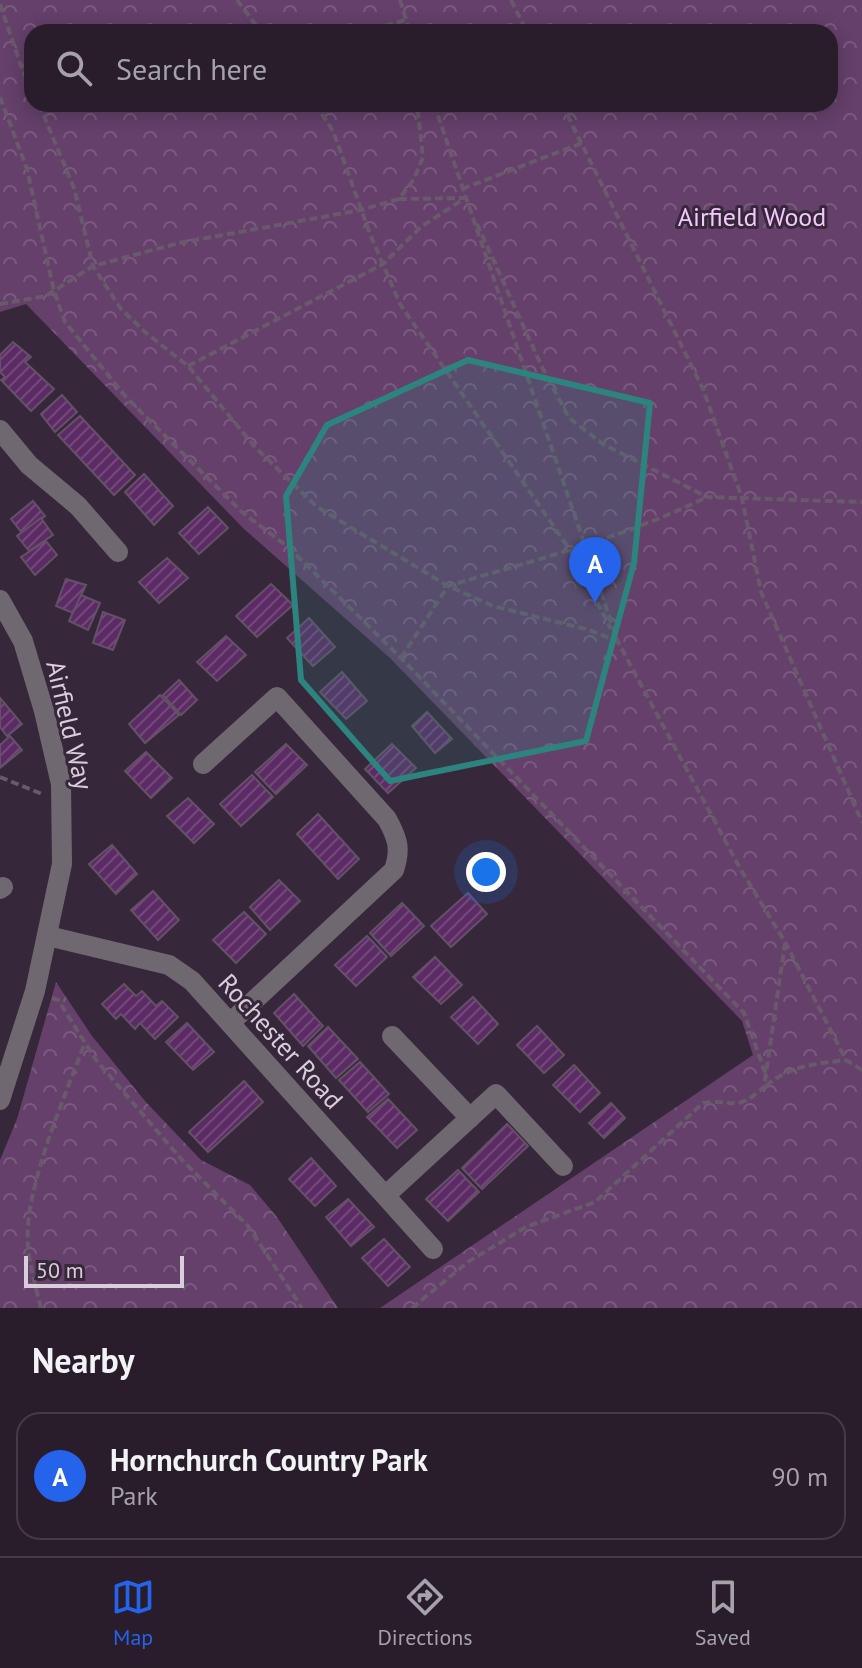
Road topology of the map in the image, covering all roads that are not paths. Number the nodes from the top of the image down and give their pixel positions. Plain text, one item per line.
1 (0, 430) edge
2 (118, 552) dead end
3 (0, 600) edge
4 (203, 764) dead end
5 (48, 936) junction
6 (231, 1022) junction
7 (392, 1036) dead end
8 (0, 1100) edge
9 (470, 1118) junction
10 (563, 1166) dead end
11 (386, 1195) junction
12 (433, 1249) dead end

1 - 2 street
3 - 5 street, Airfield Way
4 - 6 street
5 - 6 street, Rochester Road
5 - 8 street, Airfield Way
6 - 11 street, Rochester Road
7 - 9 street
9 - 10 street
9 - 11 street
11 - 12 street, Rochester Road

